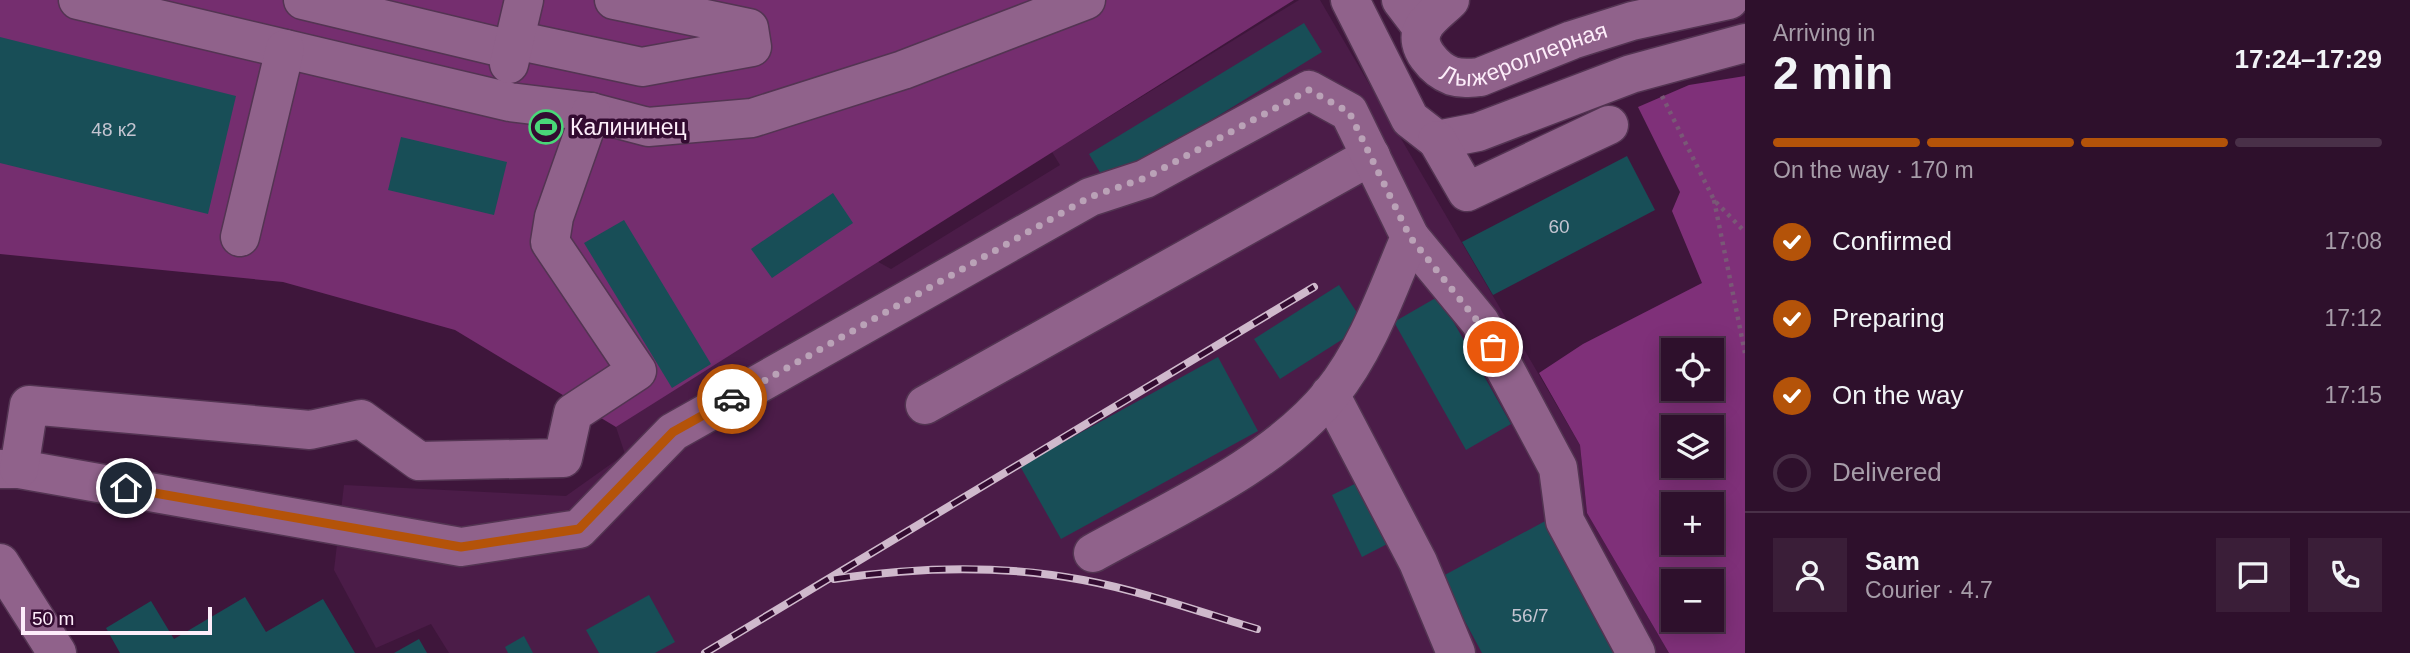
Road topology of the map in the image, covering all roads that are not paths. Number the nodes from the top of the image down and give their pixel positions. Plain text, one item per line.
1 (303, 0) edge
2 (524, 0) edge
3 (614, 0) edge
4 (1086, 0) edge
5 (1350, 0) edge
6 (1450, 0) edge
7 (1607, 0) edge
8 (1729, 0) edge
9 (89, 1) edge
10 (1412, 14) edge
11 (1655, 17) junction
12 (1745, 43) edge
13 (514, 45) junction
14 (285, 49) junction
15 (501, 100) junction
16 (591, 112) junction
17 (1609, 125) dead end
18 (1437, 140) junction
19 (1371, 156) junction
20 (240, 237) dead end
21 (1410, 237) junction
22 (1330, 394) junction
23 (925, 405) dead end
24 (10, 469) edge
25 (1093, 553) dead end
26 (0, 563) edge
27 (57, 653) edge
28 (1456, 653) edge
29 (1636, 653) edge

1 - 13 lane
2 - 13 lane
3 - 13 lane
4 - 16 lane
5 - 18 lane
6 - 10 lane, Лыжероллерная
7 - 11 lane, Лыжероллерная
8 - 11 lane, Лыжероллерная
9 - 14 lane
10 - 11 lane, Лыжероллерная
12 - 18 lane
13 - 15 lane
14 - 15 lane
14 - 20 lane
15 - 16 lane
16 - 24 lane
17 - 18 lane
19 - 21 lane
19 - 23 lane
19 - 24 lane
21 - 22 lane
21 - 29 lane
22 - 25 lane
22 - 28 lane
26 - 27 lane

